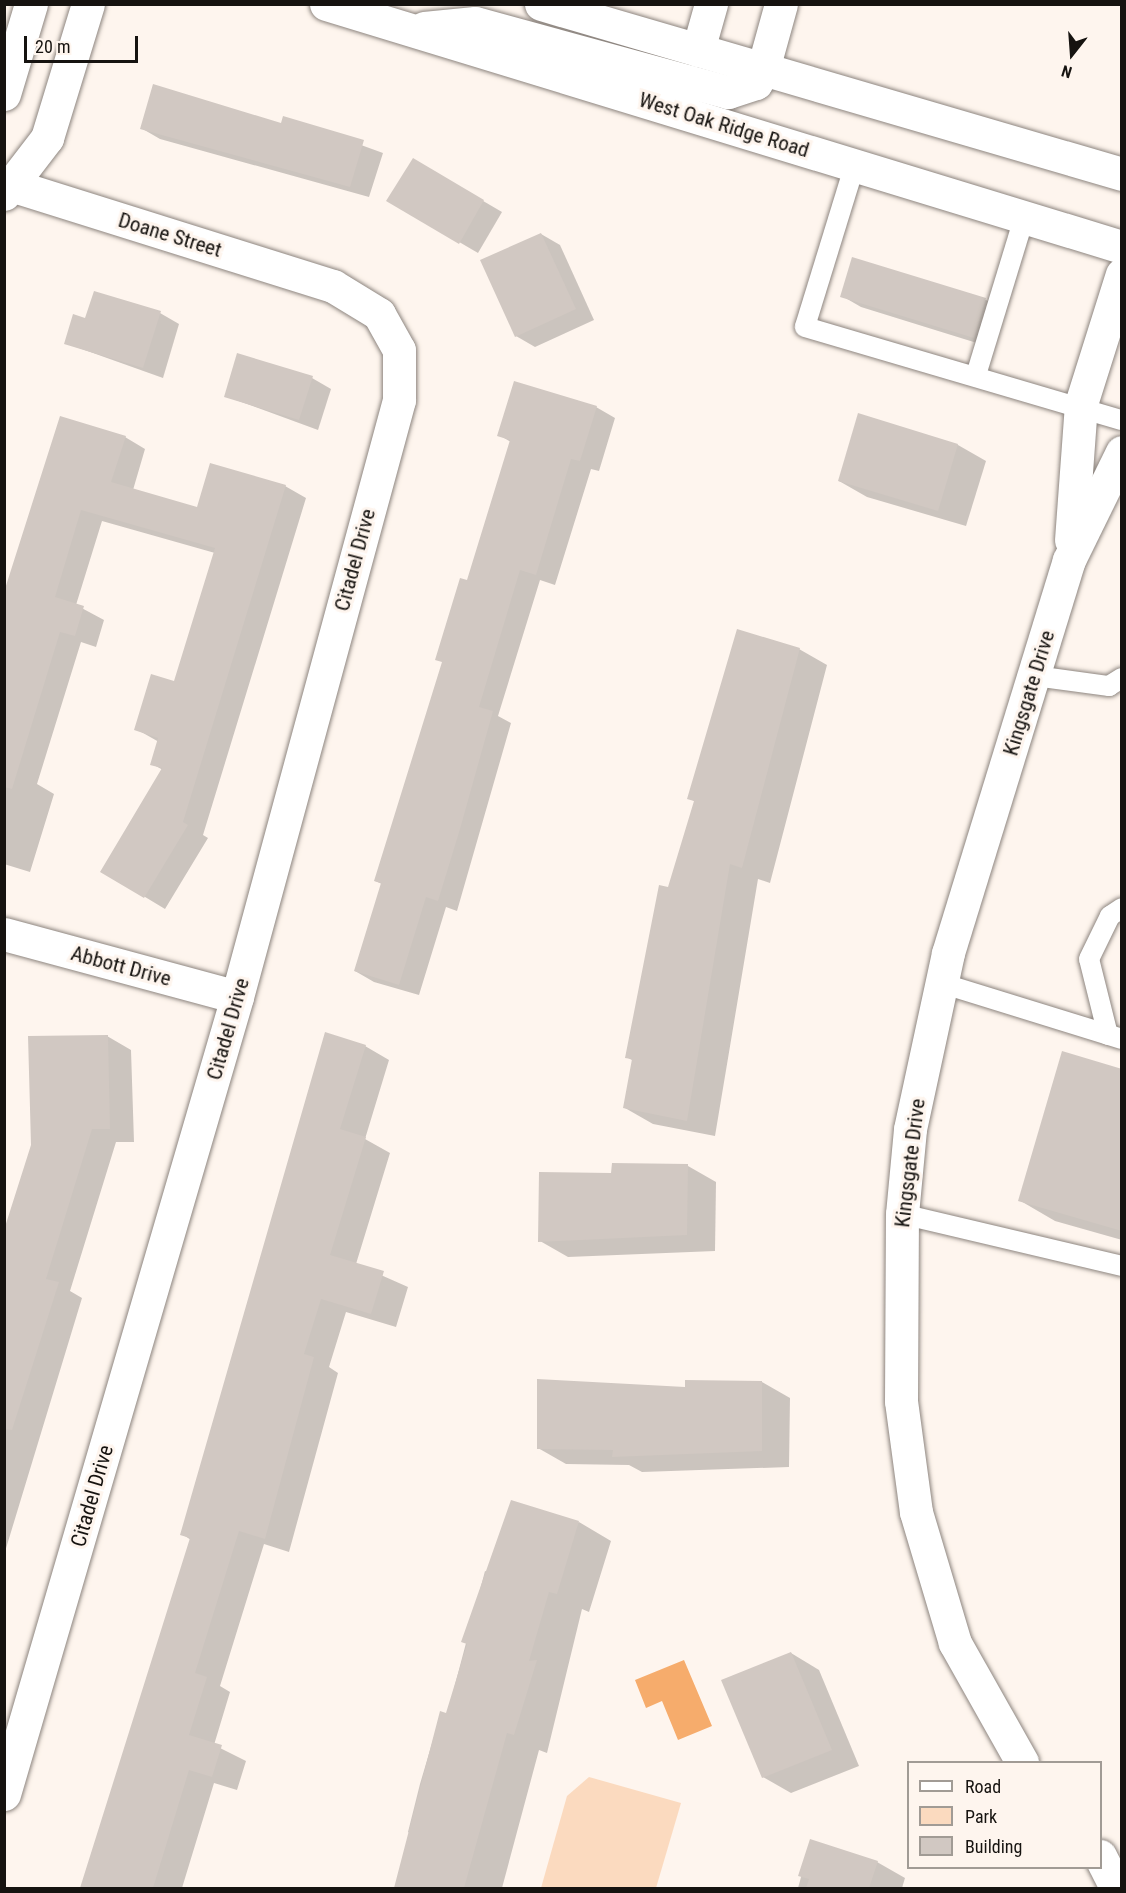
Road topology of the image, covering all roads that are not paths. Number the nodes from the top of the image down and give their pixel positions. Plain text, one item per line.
1 (31, 4) edge
2 (88, 4) edge
3 (326, 4) edge
4 (541, 4) edge
5 (711, 4) edge
6 (781, 4) edge
7 (408, 29) junction
8 (698, 50) junction
9 (763, 69) junction
10 (4, 94) edge
11 (855, 164) junction
12 (1122, 174) edge
13 (6, 182) edge
14 (1025, 215) junction
15 (1122, 247) edge
16 (1122, 274) edge
17 (333, 286) joint
18 (976, 375) junction
19 (1081, 404) junction
20 (1122, 420) edge
21 (1122, 452) edge
22 (1069, 560) junction
23 (1035, 676) junction
24 (1122, 678) edge
25 (1122, 908) edge
26 (4, 934) edge
27 (941, 983) junction
28 (237, 997) junction
29 (1115, 1037) edge
30 (903, 1214) junction
31 (1122, 1266) edge
32 (1021, 1761) edge
33 (4, 1794) edge
34 (1102, 1858) edge
35 (1116, 1888) edge

1 - 10 street
2 - 13 street
3 - 7 street, West Oak Ridge Road
4 - 8 street
5 - 8 street
6 - 9 street
7 - 9 street
7 - 11 street, West Oak Ridge Road
8 - 9 street
9 - 12 street
11 - 14 street, West Oak Ridge Road
11 - 18 lane
13 - 17 street, Doane Street
14 - 15 street, West Oak Ridge Road
14 - 18 lane
16 - 19 street, Kingsgate Drive
17 - 28 street, Citadel Drive
18 - 19 lane
19 - 20 lane
19 - 22 street, Kingsgate Drive
21 - 22 street, Kingsgate Drive
22 - 23 street, Kingsgate Drive
23 - 24 lane
23 - 27 street, Kingsgate Drive
25 - 29 lane
26 - 28 street, Abbott Drive
27 - 29 lane
27 - 30 street, Kingsgate Drive
28 - 33 street, Citadel Drive
30 - 31 lane
30 - 32 street, Kingsgate Drive
34 - 35 street

